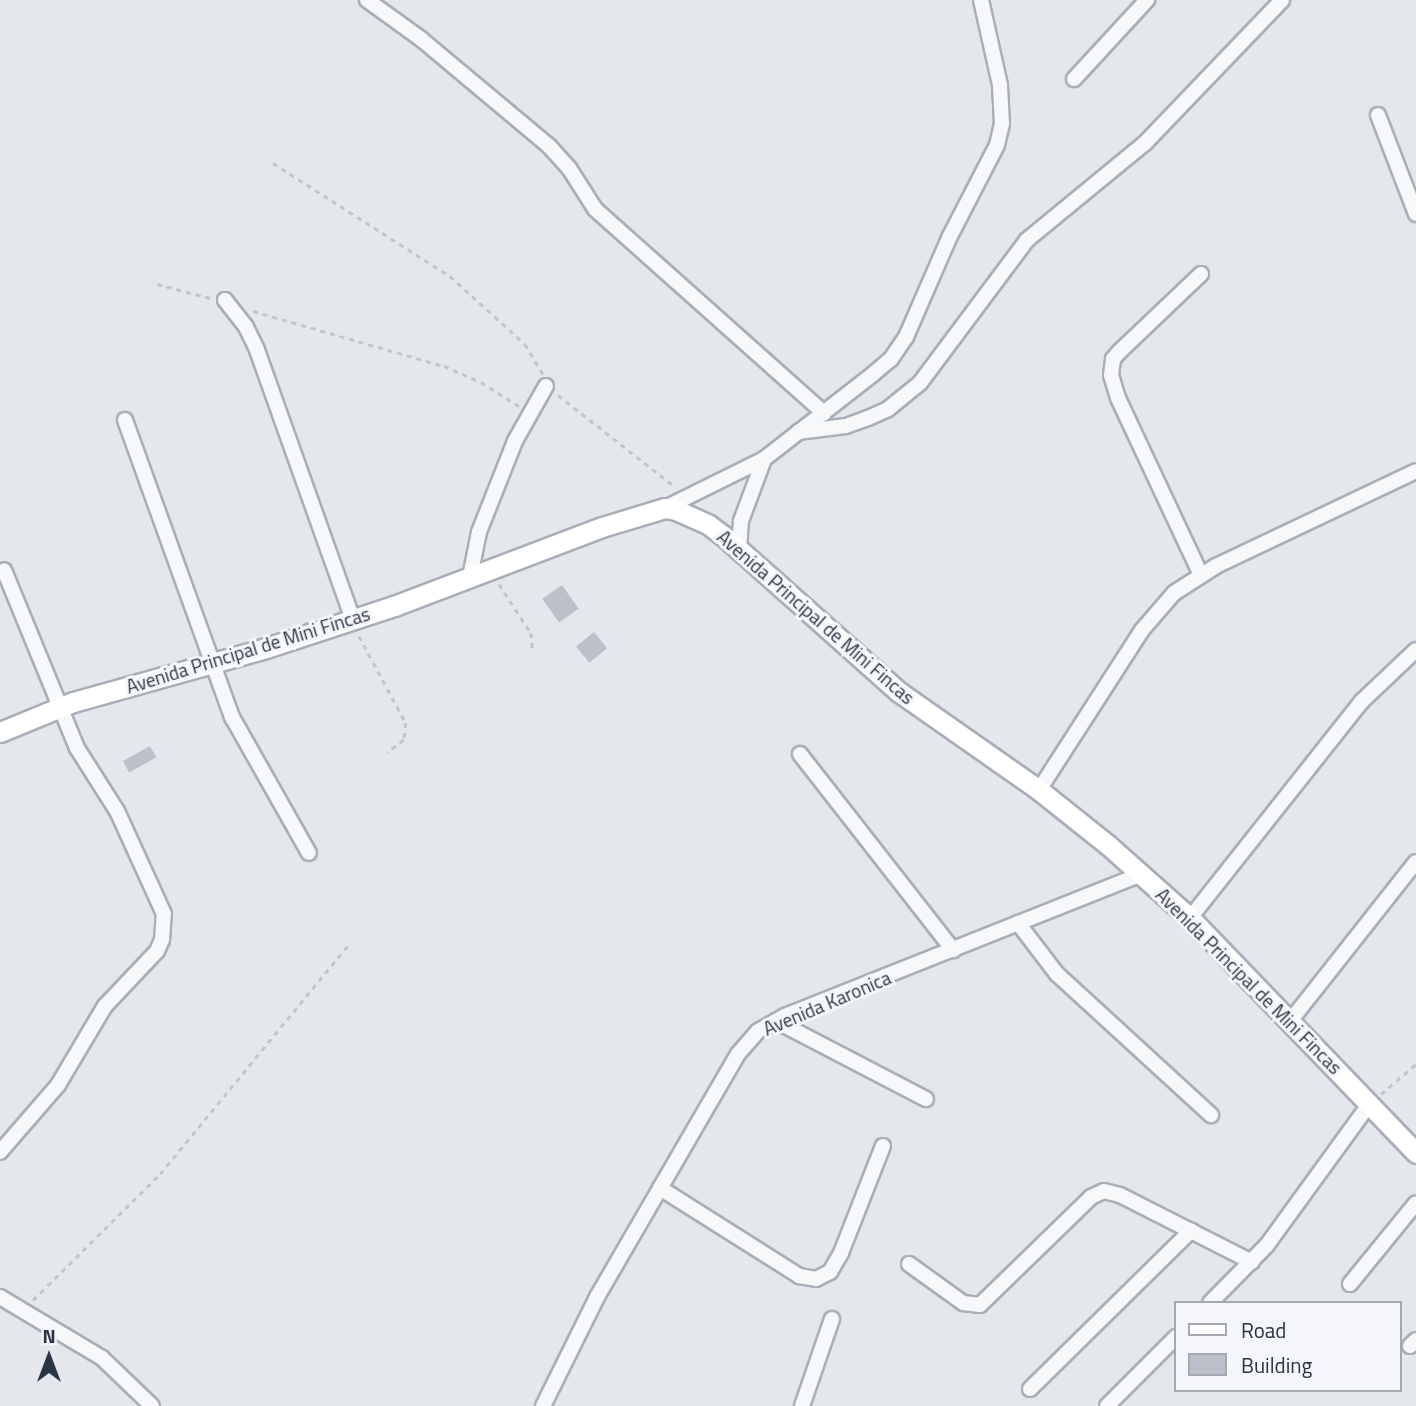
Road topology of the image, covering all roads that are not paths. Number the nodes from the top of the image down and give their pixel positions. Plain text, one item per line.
1 (367, 0) edge
2 (981, 0) edge
3 (1147, 0) edge
4 (1282, 0) edge
5 (1074, 79) dead end
6 (1378, 115) dead end
7 (1416, 214) edge
8 (1201, 274) dead end
9 (225, 300) road end
10 (547, 386) road end
11 (824, 413) junction
12 (125, 420) dead end
13 (798, 432) junction
14 (764, 459) junction
15 (1416, 471) edge
16 (665, 508) junction
17 (739, 549) junction
18 (4, 570) dead end
19 (1201, 575) junction
20 (470, 577) junction
21 (353, 619) junction
22 (1416, 650) edge
23 (213, 663) junction
24 (58, 707) junction
25 (0, 732) edge
26 (800, 754) dead end
27 (1039, 790) junction
28 (309, 853) dead end
29 (1416, 862) edge
30 (1141, 874) junction
31 (1190, 918) junction
32 (1018, 923) junction
33 (953, 950) junction
34 (1291, 1020) junction
35 (776, 1021) junction
36 (926, 1098) dead end
37 (1370, 1103) junction
38 (1211, 1115) dead end
39 (883, 1146) dead end
40 (0, 1152) edge
41 (1416, 1153) edge
42 (660, 1188) junction
43 (1416, 1203) edge
44 (1191, 1231) junction
45 (1252, 1262) junction
46 (909, 1264) dead end
47 (1350, 1284) dead end
48 (0, 1297) edge
49 (1212, 1301) edge
50 (832, 1319) dead end
51 (1174, 1339) edge
52 (1030, 1389) dead end
53 (152, 1406) edge
54 (543, 1406) edge
55 (802, 1406) edge
56 (1107, 1406) edge

1 - 11 street
2 - 11 street
3 - 5 street
4 - 13 street
6 - 7 street
8 - 19 street
9 - 21 street
10 - 20 street
11 - 13 street
12 - 23 street
13 - 14 street
14 - 16 street
14 - 17 street
15 - 19 street
16 - 17 street, Avenida Principal de Mini Fincas
16 - 20 street, Avenida Principal de Mini Fincas
17 - 27 street, Avenida Principal de Mini Fincas
18 - 24 street
19 - 27 street
20 - 21 street, Avenida Principal de Mini Fincas
21 - 23 street, Avenida Principal de Mini Fincas
22 - 31 street
23 - 24 street, Avenida Principal de Mini Fincas
23 - 28 street
24 - 25 street, Avenida Principal de Mini Fincas
24 - 40 street
26 - 33 street
27 - 30 street, Avenida Principal de Mini Fincas
29 - 34 street
30 - 31 street, Avenida Principal de Mini Fincas
30 - 32 street, Avenida Karonica
31 - 34 street, Avenida Principal de Mini Fincas
32 - 33 street, Avenida Karonica
32 - 38 street
33 - 35 street, Avenida Karonica
34 - 37 street, Avenida Principal de Mini Fincas
35 - 36 street
35 - 42 street, Avenida Karonica
37 - 41 street, Avenida Principal de Mini Fincas
37 - 45 street
39 - 42 street
42 - 54 street, Avenida Karonica
43 - 47 street
44 - 45 street
44 - 46 street
44 - 52 street
45 - 49 street
48 - 53 street
50 - 55 street
51 - 56 street

